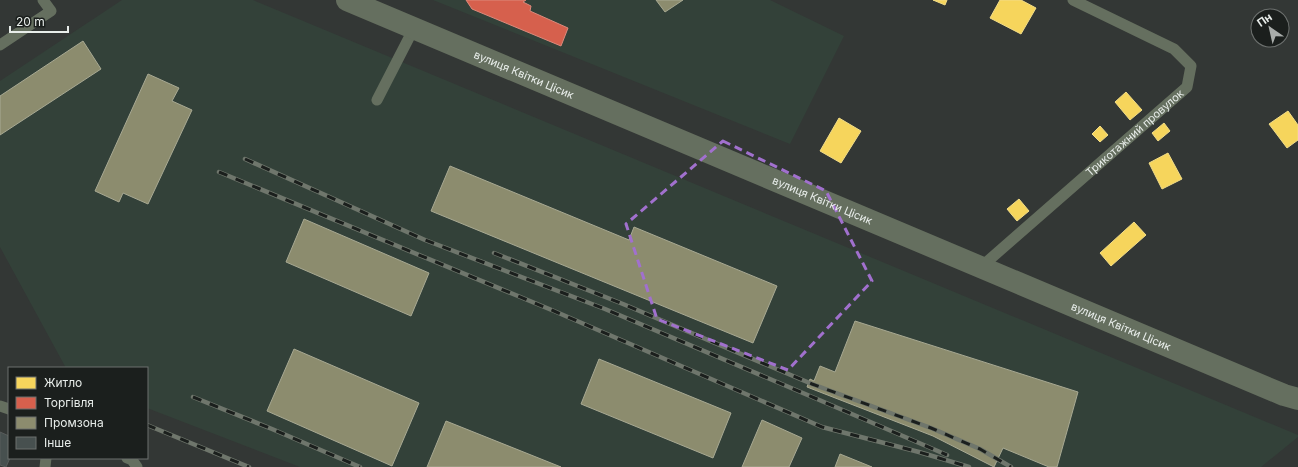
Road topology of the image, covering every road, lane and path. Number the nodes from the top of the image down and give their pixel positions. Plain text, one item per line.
1 (43, 0) edge
2 (347, 0) edge
3 (1073, 0) edge
4 (414, 28) junction
5 (0, 45) edge
6 (377, 100) dead end
7 (980, 267) junction
8 (1298, 399) edge
9 (129, 459) edge
10 (137, 467) edge

1 - 5 lane
2 - 4 street, вулиця Квітки Цісик
3 - 7 lane, Трикотажний провулок
4 - 6 lane
4 - 7 street, вулиця Квітки Цісик
7 - 8 street, вулиця Квітки Цісик
9 - 10 lane

